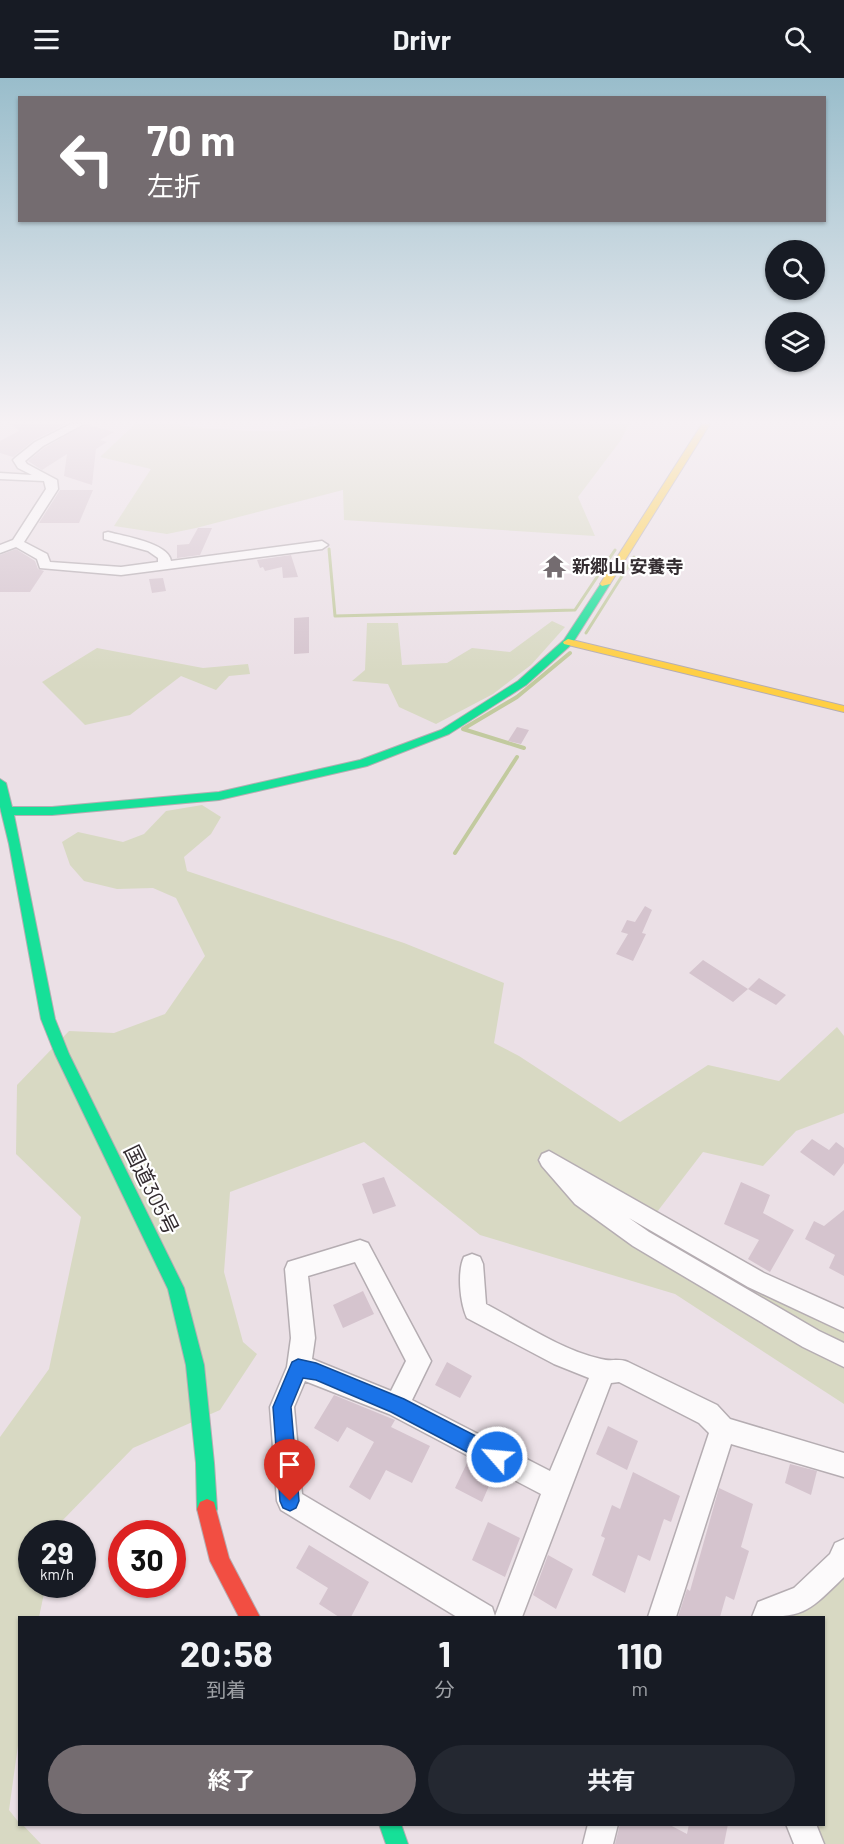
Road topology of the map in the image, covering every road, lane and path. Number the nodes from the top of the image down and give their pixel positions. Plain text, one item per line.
1 (40, 506) edge
2 (654, 506) edge
3 (108, 536) dead end
4 (16, 543) junction
5 (0, 549) edge
6 (301, 561) dead end
7 (165, 566) junction
8 (568, 642) junction
9 (844, 709) edge
10 (0, 783) edge
11 (7, 812) junction
12 (472, 1264) dead end
13 (844, 1321) edge
14 (844, 1355) edge
15 (298, 1368) junction
16 (603, 1372) junction
17 (397, 1405) junction
18 (723, 1429) junction
19 (844, 1465) edge
20 (556, 1488) junction
21 (844, 1552) edge
22 (249, 1616) edge
23 (480, 1616) edge
24 (508, 1616) edge
25 (662, 1616) edge
26 (766, 1616) edge
27 (391, 1826) edge
28 (602, 1826) edge
29 (802, 1826) edge
30 (397, 1844) edge
31 (598, 1844) edge
32 (810, 1844) edge

1 - 4 street
2 - 8 main road
3 - 7 street
4 - 5 street
4 - 7 street
6 - 7 street
8 - 9 main road
8 - 11 main road
10 - 11 main road, 国道305号
11 - 22 main road, 国道305号
12 - 16 street
13 - 14 street
15 - 17 street
15 - 17 street
15 - 23 street
16 - 18 street
16 - 20 street
17 - 20 street
18 - 19 street
18 - 25 street
20 - 24 street
21 - 26 street
27 - 30 main road
28 - 31 street
29 - 32 street

